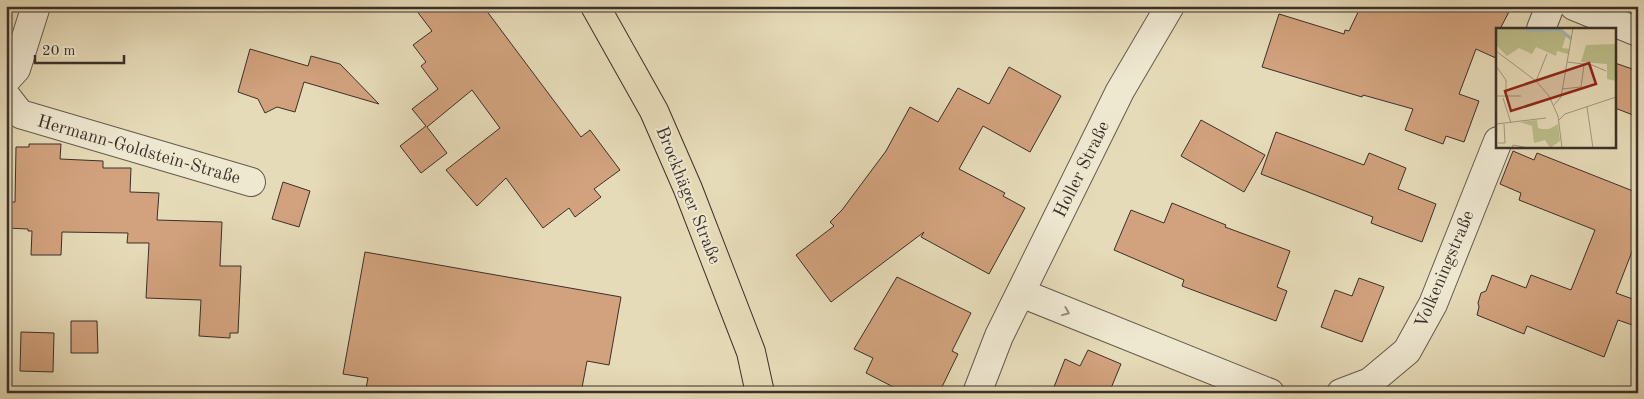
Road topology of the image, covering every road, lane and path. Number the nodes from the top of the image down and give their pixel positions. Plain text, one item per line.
1 (36, 6) edge
2 (1170, 6) edge
3 (1550, 6) edge
4 (1574, 6) edge
5 (604, 10) edge
6 (1542, 28) edge
7 (1638, 32) edge
8 (6, 80) edge
9 (6, 96) edge
10 (1496, 145) edge
11 (251, 182) dead end
12 (1021, 293) junction
13 (999, 336) junction
14 (760, 393) edge
15 (961, 393) edge
16 (977, 393) edge
17 (1270, 393) edge
18 (1341, 393) edge

1 - 8 street
2 - 12 street, Holler Straße
3 - 6 street
4 - 7 street
5 - 14 main road, Brockhäger Straße
9 - 11 street, Hermann-Goldstein-Straße
10 - 18 street, Volkeningstraße
12 - 13 street, Holler Straße
12 -> 17 street
13 - 15 street, Holler Straße
13 - 16 street, Holler Straße

